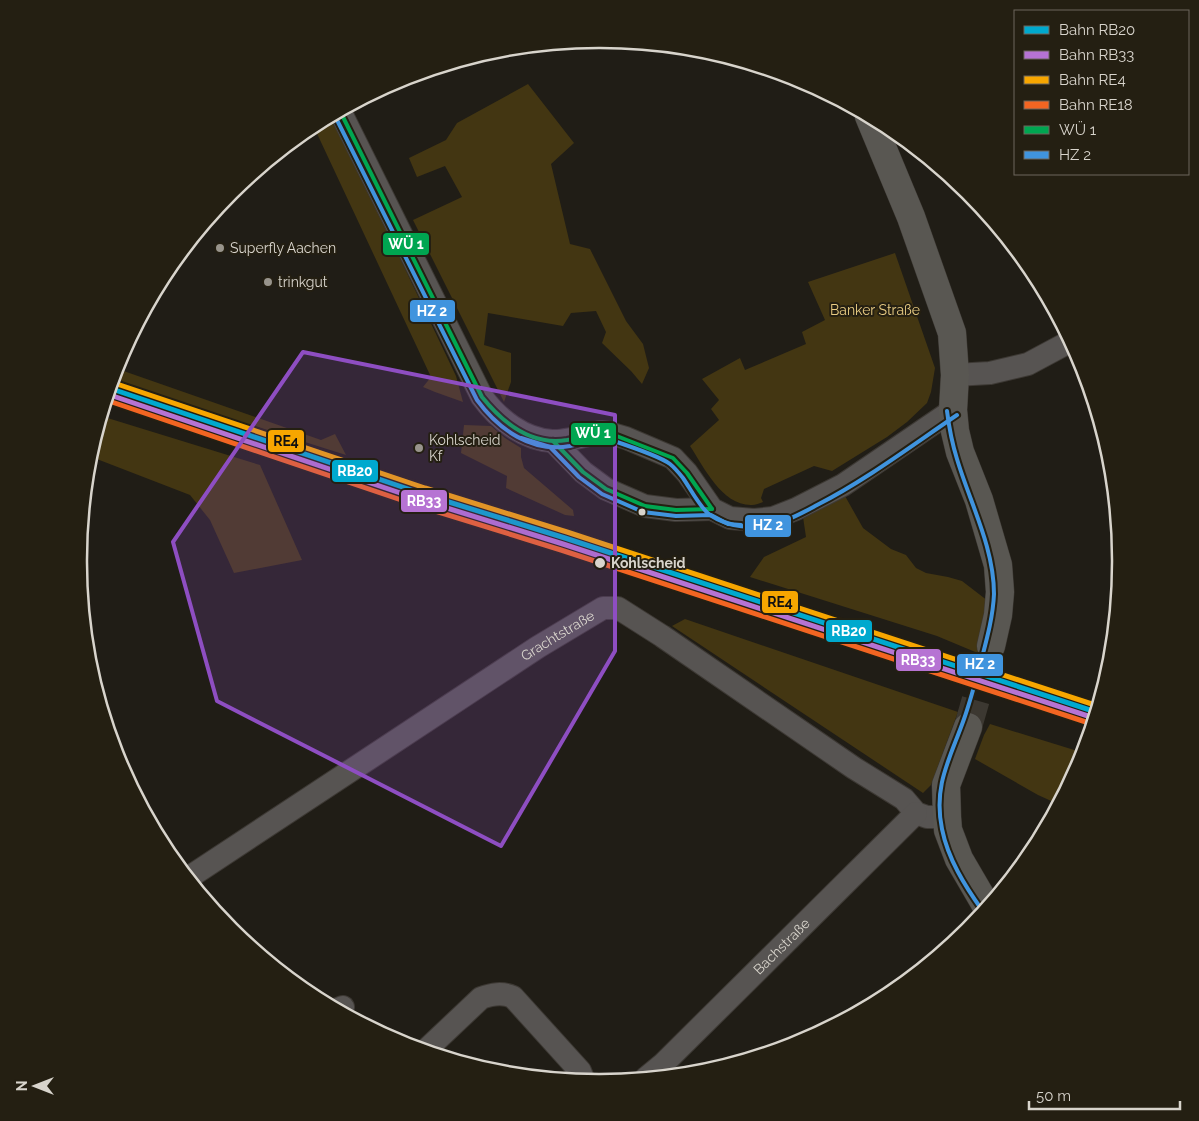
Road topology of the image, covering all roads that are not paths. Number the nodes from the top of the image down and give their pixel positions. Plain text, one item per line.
1 (343, 116) edge
2 (874, 127) edge
3 (1065, 344) edge
4 (955, 375) junction
5 (953, 410) junction
6 (553, 442) junction
7 (712, 509) junction
8 (991, 646) tunnel mouth
9 (968, 727) tunnel mouth
10 (916, 813) junction
11 (947, 817) junction
12 (194, 874) edge
13 (983, 901) edge
14 (432, 1045) edge
15 (656, 1070) edge
16 (581, 1073) edge

1 - 6 street
2 - 4 street
3 - 4 street
4 - 5 street
5 - 7 street
5 - 8 street
6 - 7 street
6 - 7 street
9 - 11 street
10 - 11 street
10 - 12 street, Grachtstraße
10 - 15 street, Bachstraße
11 - 13 street
14 - 16 street

